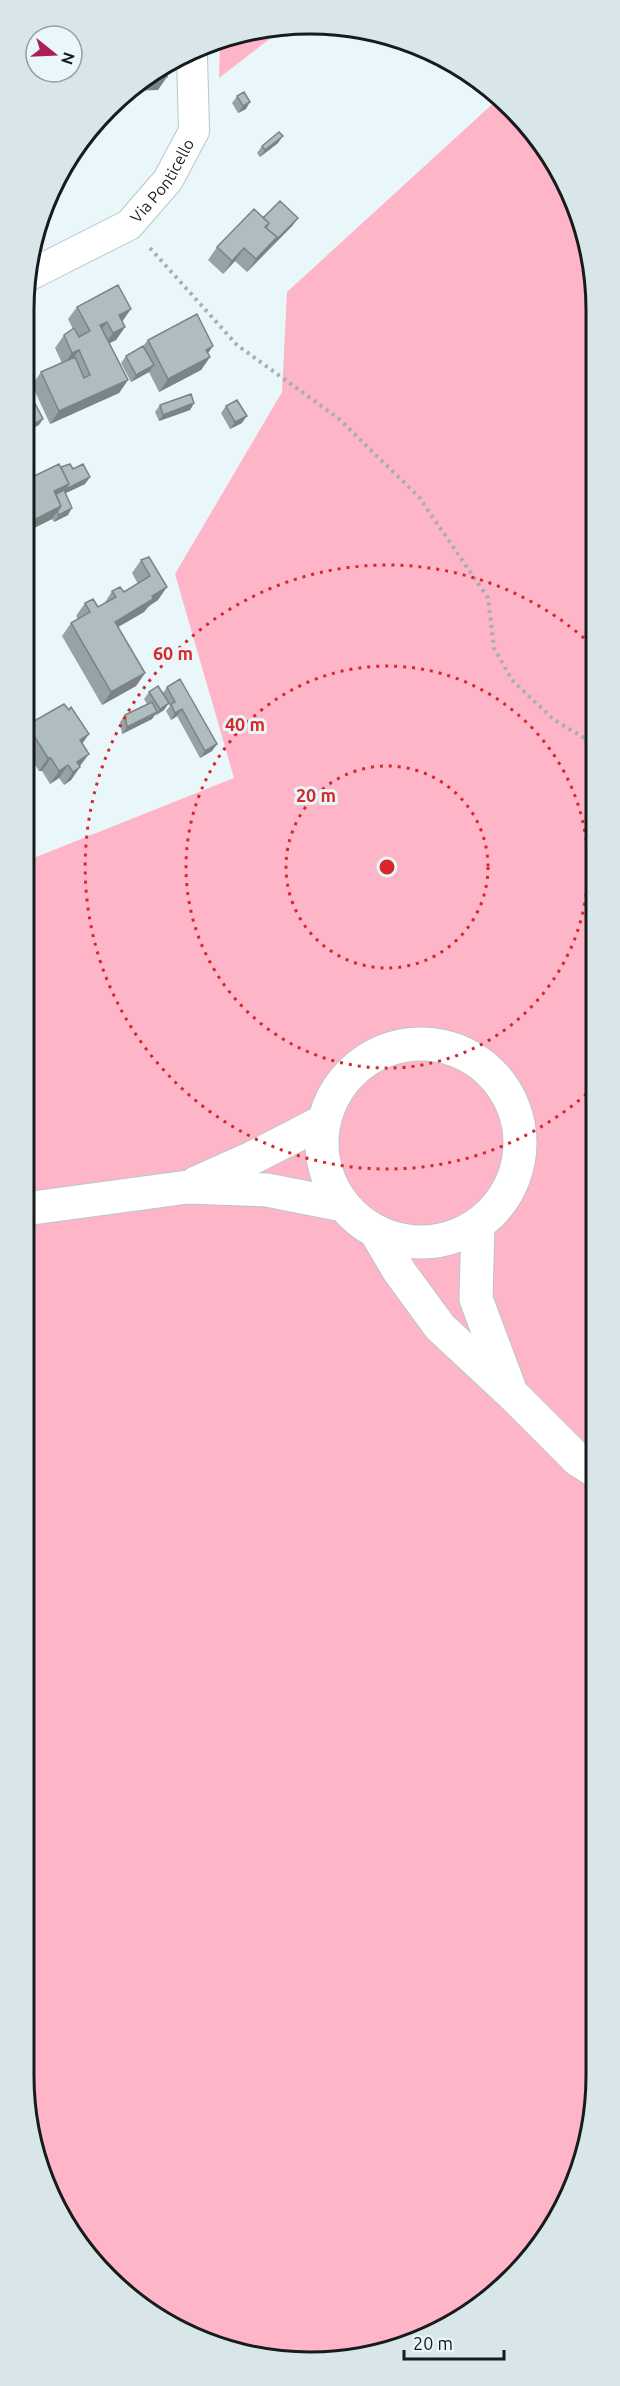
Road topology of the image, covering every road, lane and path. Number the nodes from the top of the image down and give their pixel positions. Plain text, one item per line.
1 (192, 61) edge
2 (129, 225) junction
3 (37, 272) edge
4 (586, 739) edge
5 (324, 1121) junction
6 (188, 1187) junction
7 (343, 1206) junction
8 (34, 1208) edge
9 (477, 1224) junction
10 (376, 1232) junction
11 (512, 1394) junction
12 (586, 1465) edge

1 - 2 street, Via Ponticello
2 - 3 street, Via Ponticello
2 - 4 path
5 - 6 street
5 - 7 street
5 - 9 street
6 - 7 street
6 - 8 street
7 - 10 street
9 - 10 street
9 - 11 street
10 - 11 street
11 - 12 street

